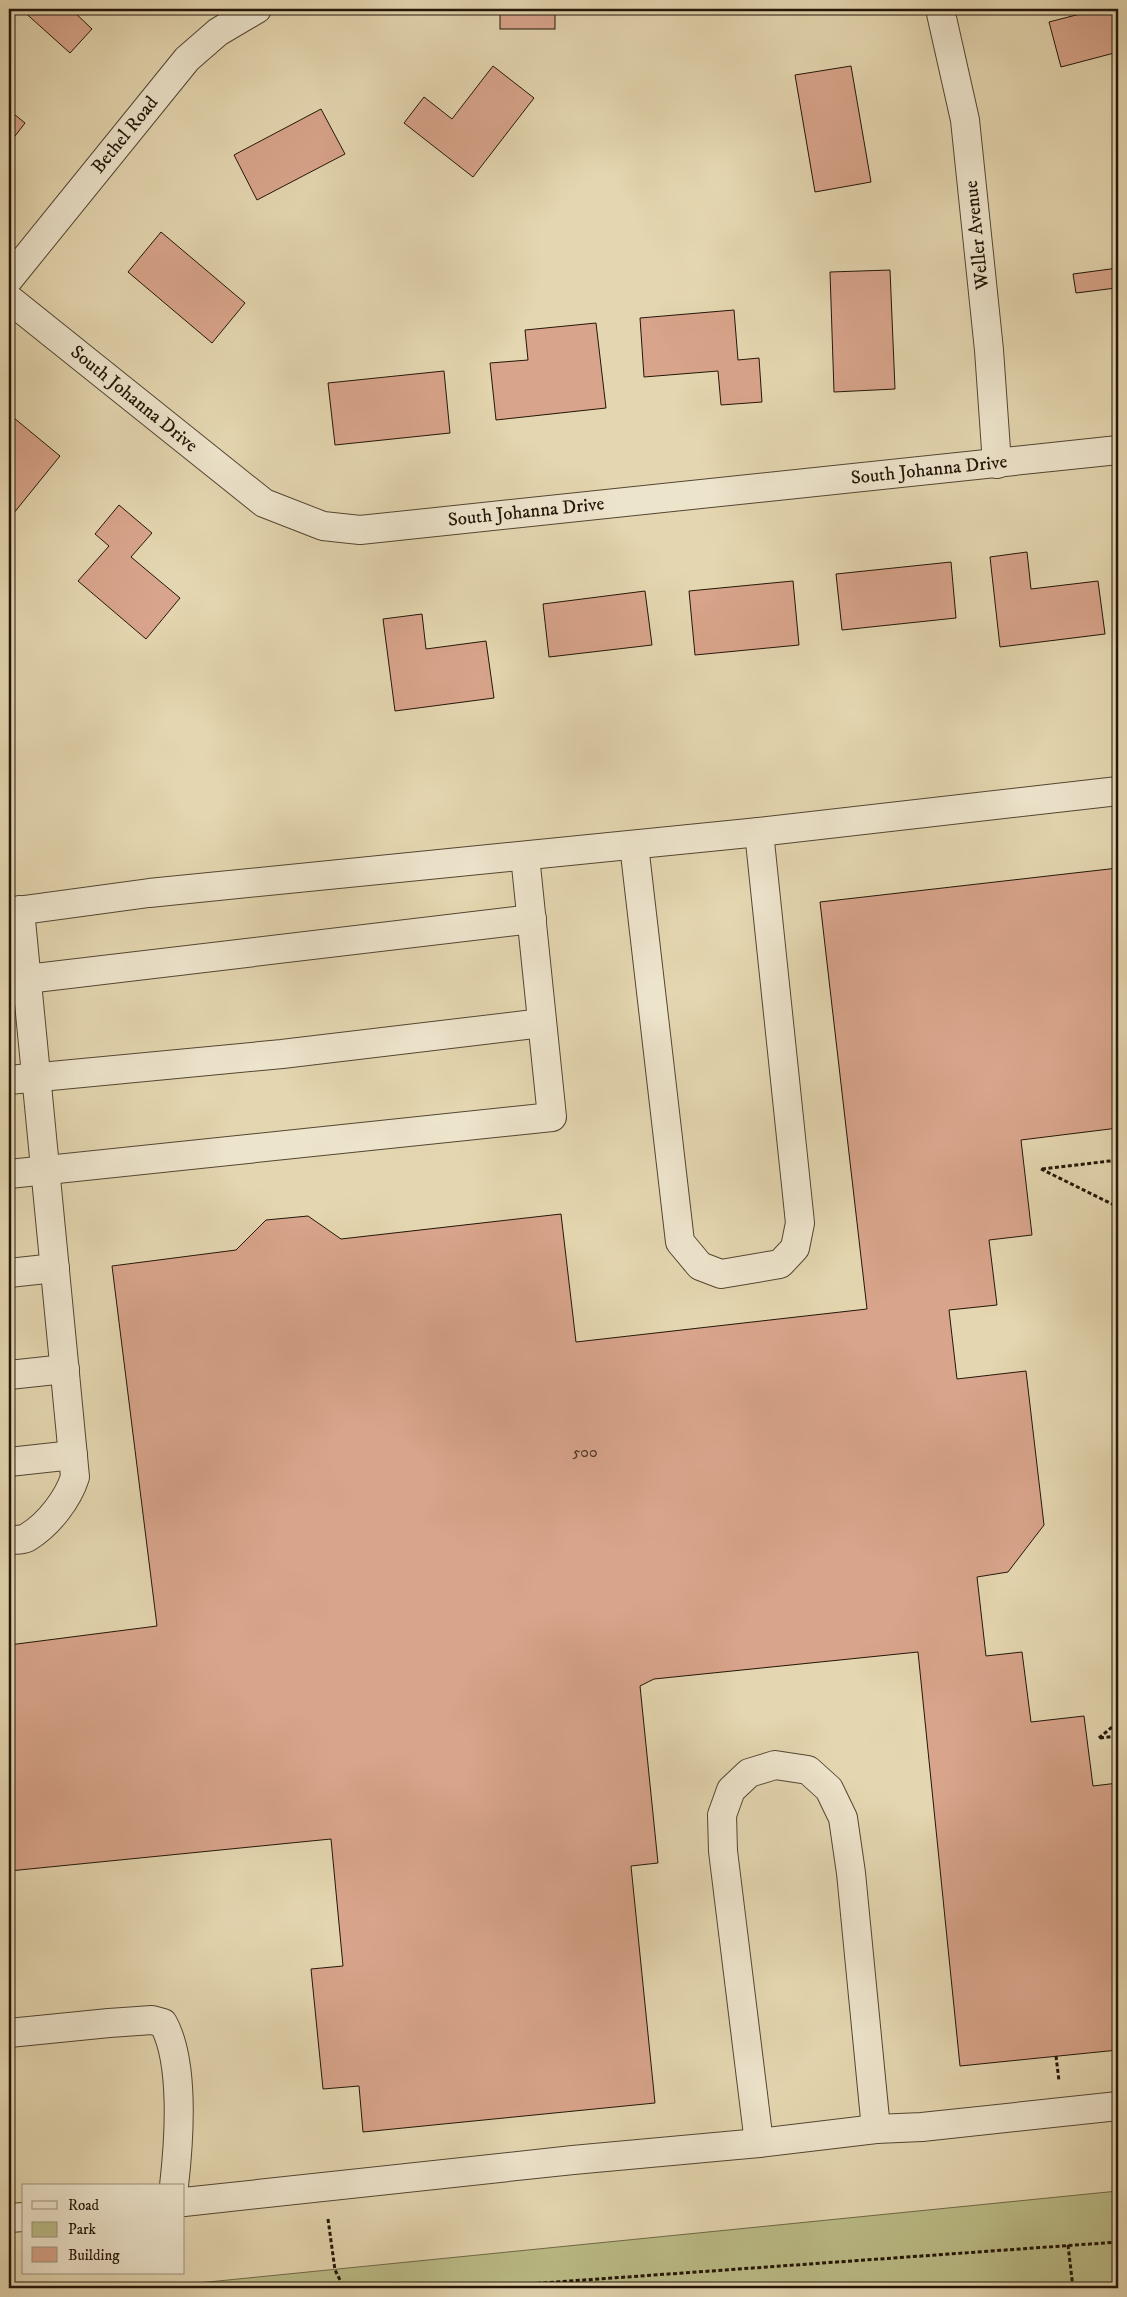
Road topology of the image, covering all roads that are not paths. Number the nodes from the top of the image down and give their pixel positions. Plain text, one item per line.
1 (258, 9) edge
2 (940, 9) edge
3 (9, 280) edge
4 (9, 299) edge
5 (1118, 450) edge
6 (997, 464) junction
7 (1118, 791) edge
8 (759, 832) junction
9 (634, 845) junction
10 (525, 856) junction
11 (14, 911) edge
12 (532, 919) junction
13 (18, 980) edge
14 (542, 1023) junction
15 (37, 1078) junction
16 (9, 1080) edge
17 (45, 1170) junction
18 (9, 1174) edge
19 (55, 1268) junction
20 (9, 1273) edge
21 (65, 1369) junction
22 (9, 1375) edge
23 (73, 1455) junction
24 (9, 1462) edge
25 (9, 1540) edge
26 (9, 2033) edge
27 (1118, 2106) edge
28 (876, 2129) junction
29 (759, 2143) junction
30 (174, 2184) edge
31 (185, 2202) edge
32 (22, 2217) edge
33 (9, 2218) edge

1 - 3 street, Bethel Road
2 - 6 street, Weller Avenue
4 - 6 street, South Johanna Drive
5 - 6 street, South Johanna Drive
7 - 8 street
8 - 9 street
8 - 9 street
9 - 10 street
10 - 11 street
10 - 12 street
11 - 13 street
12 - 13 street
12 - 14 street
13 - 15 street
14 - 15 street
14 - 17 street
15 - 16 street
15 - 17 street
17 - 18 street
17 - 19 street
19 - 20 street
19 - 21 street
21 - 22 street
21 - 23 street
23 - 24 street
23 - 25 street
26 - 30 street
27 - 28 street
28 - 29 street
28 - 29 street
29 - 31 street
32 - 33 street

